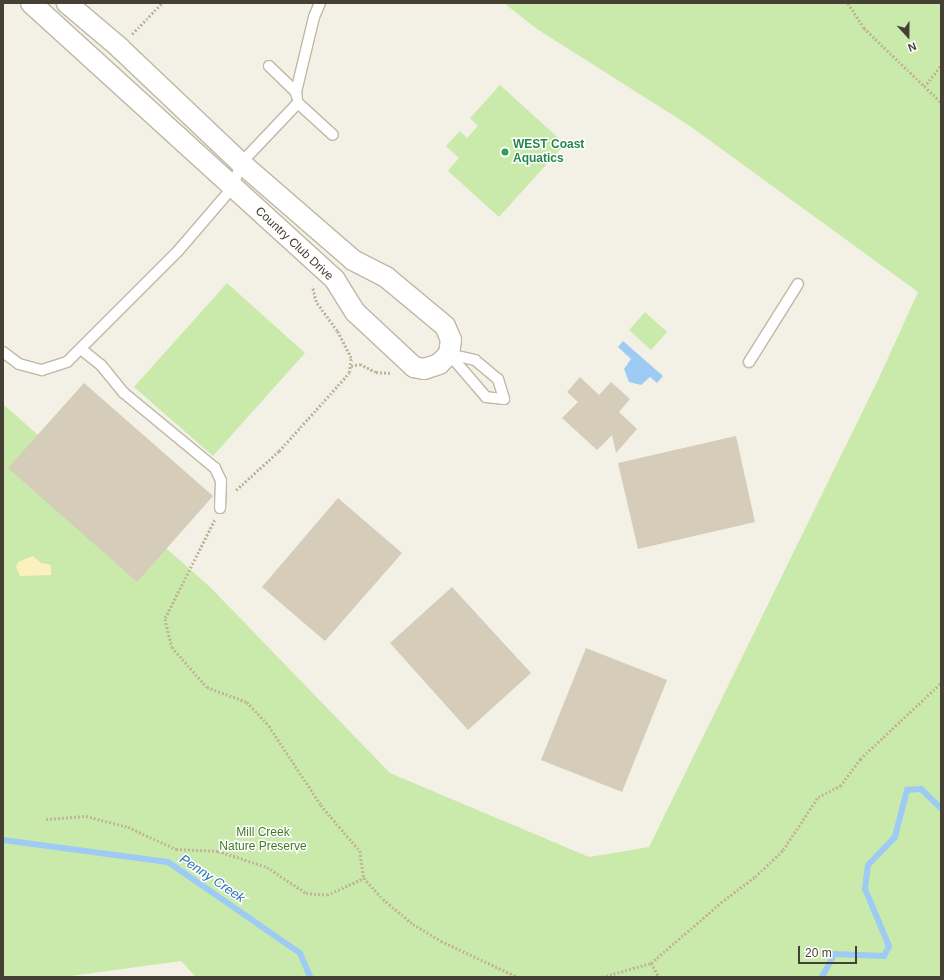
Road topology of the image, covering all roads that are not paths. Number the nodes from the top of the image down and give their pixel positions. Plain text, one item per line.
1 (31, 3) edge
2 (67, 3) edge
3 (320, 3) edge
4 (269, 66) dead end
5 (296, 92) junction
6 (298, 103) junction
7 (333, 135) dead end
8 (241, 164) junction
9 (233, 187) junction
10 (798, 284) dead end
11 (81, 348) junction
12 (3, 352) edge
13 (449, 354) junction
14 (750, 362) dead end
15 (220, 508) road end

1 - 9 street, Country Club Drive
2 - 8 street, Country Club Drive
3 - 5 lane
4 - 5 lane
5 - 6 lane
6 - 7 lane
6 - 8 lane
8 - 9 lane
8 - 13 street, Country Club Drive
9 - 11 lane
9 - 13 street, Country Club Drive
10 - 14 lane
11 - 12 lane
11 - 15 lane
13 - 13 lane

